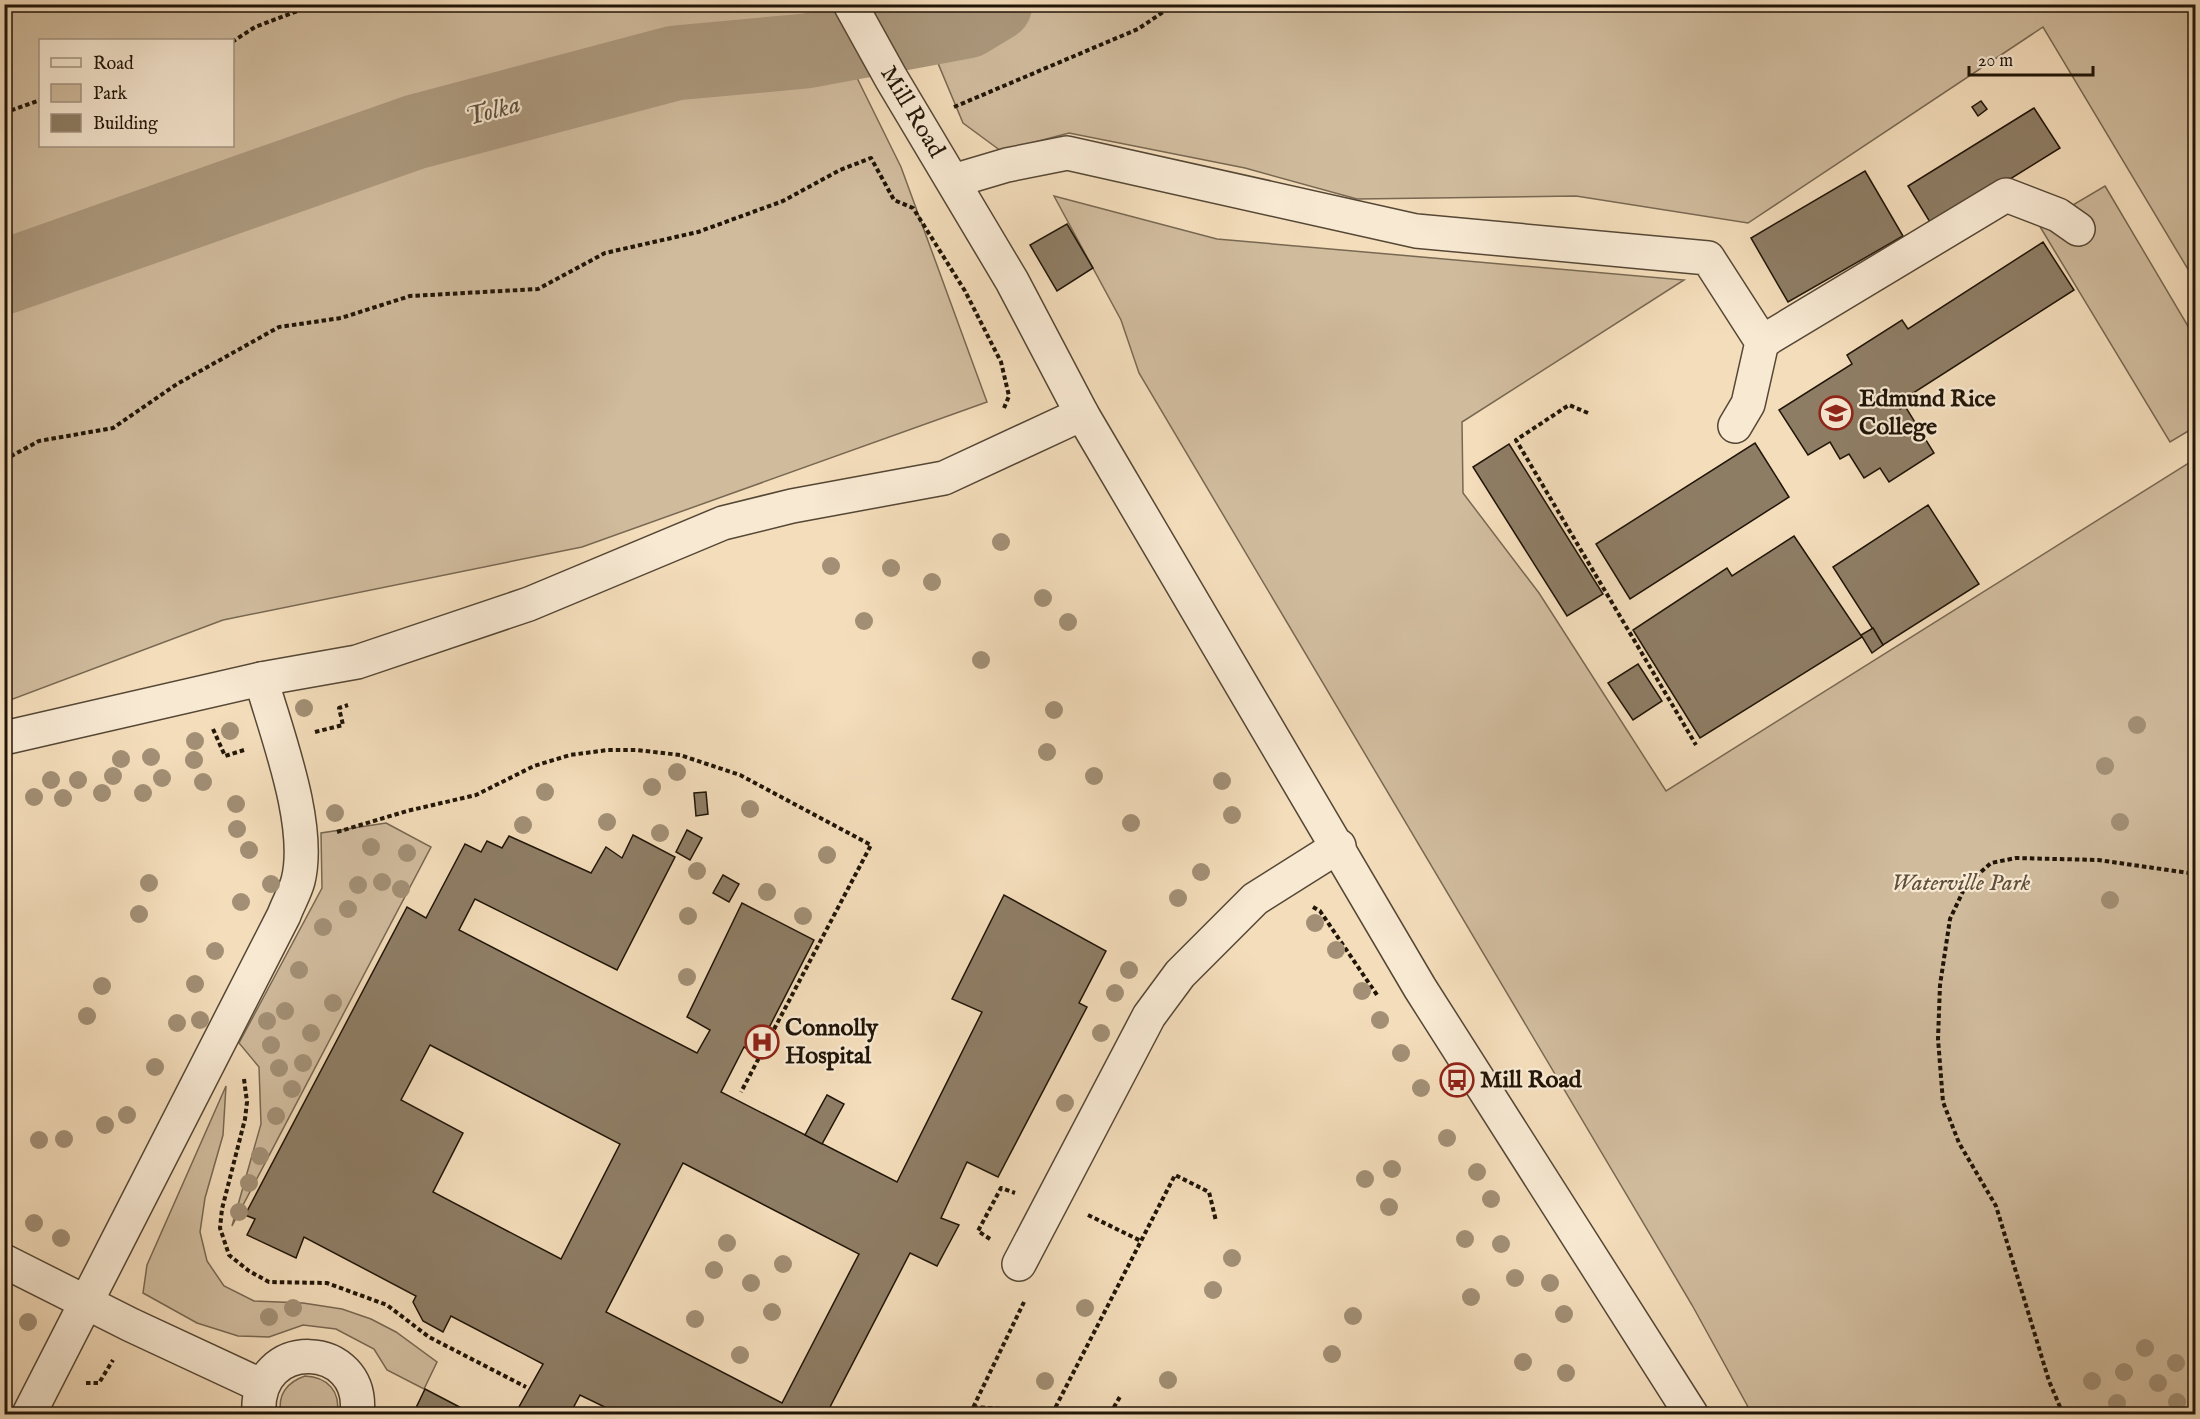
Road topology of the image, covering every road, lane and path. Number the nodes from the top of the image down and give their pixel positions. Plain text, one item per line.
1 (316, 4) edge
2 (850, 4) edge
3 (1174, 4) edge
4 (234, 41) edge
5 (39, 100) edge
6 (4, 113) edge
7 (916, 119) junction
8 (953, 181) junction
9 (2078, 229) dead end
10 (1762, 342) junction
11 (1588, 413) dead end
12 (1082, 414) junction
13 (1001, 417) dead end
14 (1735, 426) dead end
15 (4, 460) edge
16 (261, 679) junction
17 (357, 703) dead end
18 (201, 729) dead end
19 (4, 738) edge
20 (279, 741) junction
21 (1696, 745) dead end
22 (327, 835) dead end
23 (1339, 846) junction
24 (2196, 874) edge
25 (1308, 904) dead end
26 (1378, 999) dead end
27 (218, 1042) junction
28 (741, 1092) dead end
29 (1055, 1200) junction
30 (1216, 1221) dead end
31 (1141, 1241) junction
32 (4, 1261) edge
33 (1019, 1264) dead end
34 (85, 1303) junction
35 (526, 1387) dead end
36 (1121, 1395) dead end
37 (260, 1400) edge
38 (973, 1407) dead end
39 (29, 1414) edge
40 (357, 1414) edge
41 (1041, 1414) edge
42 (1052, 1414) edge
43 (1110, 1414) edge
44 (1691, 1414) edge
45 (2063, 1414) edge

1 - 4 path
2 - 7 street, Mill Road
3 - 7 path
5 - 6 path
7 - 8 street, Mill Road
8 - 10 street
8 - 12 street, Mill Road
9 - 10 street
10 - 14 street
11 - 21 path
12 - 16 street
12 - 23 street, Mill Road
13 - 15 path
16 - 19 street
16 - 20 street
17 - 20 path
18 - 20 path
20 - 27 street
22 - 28 path
23 - 29 street
23 - 44 street, Mill Road
24 - 45 path
25 - 26 path
27 - 34 street
27 - 35 path
29 - 31 path
29 - 33 street
30 - 31 path
31 - 42 path
32 - 34 street
34 - 37 street
34 - 39 street
36 - 43 path
37 - 40 street
38 - 41 path

